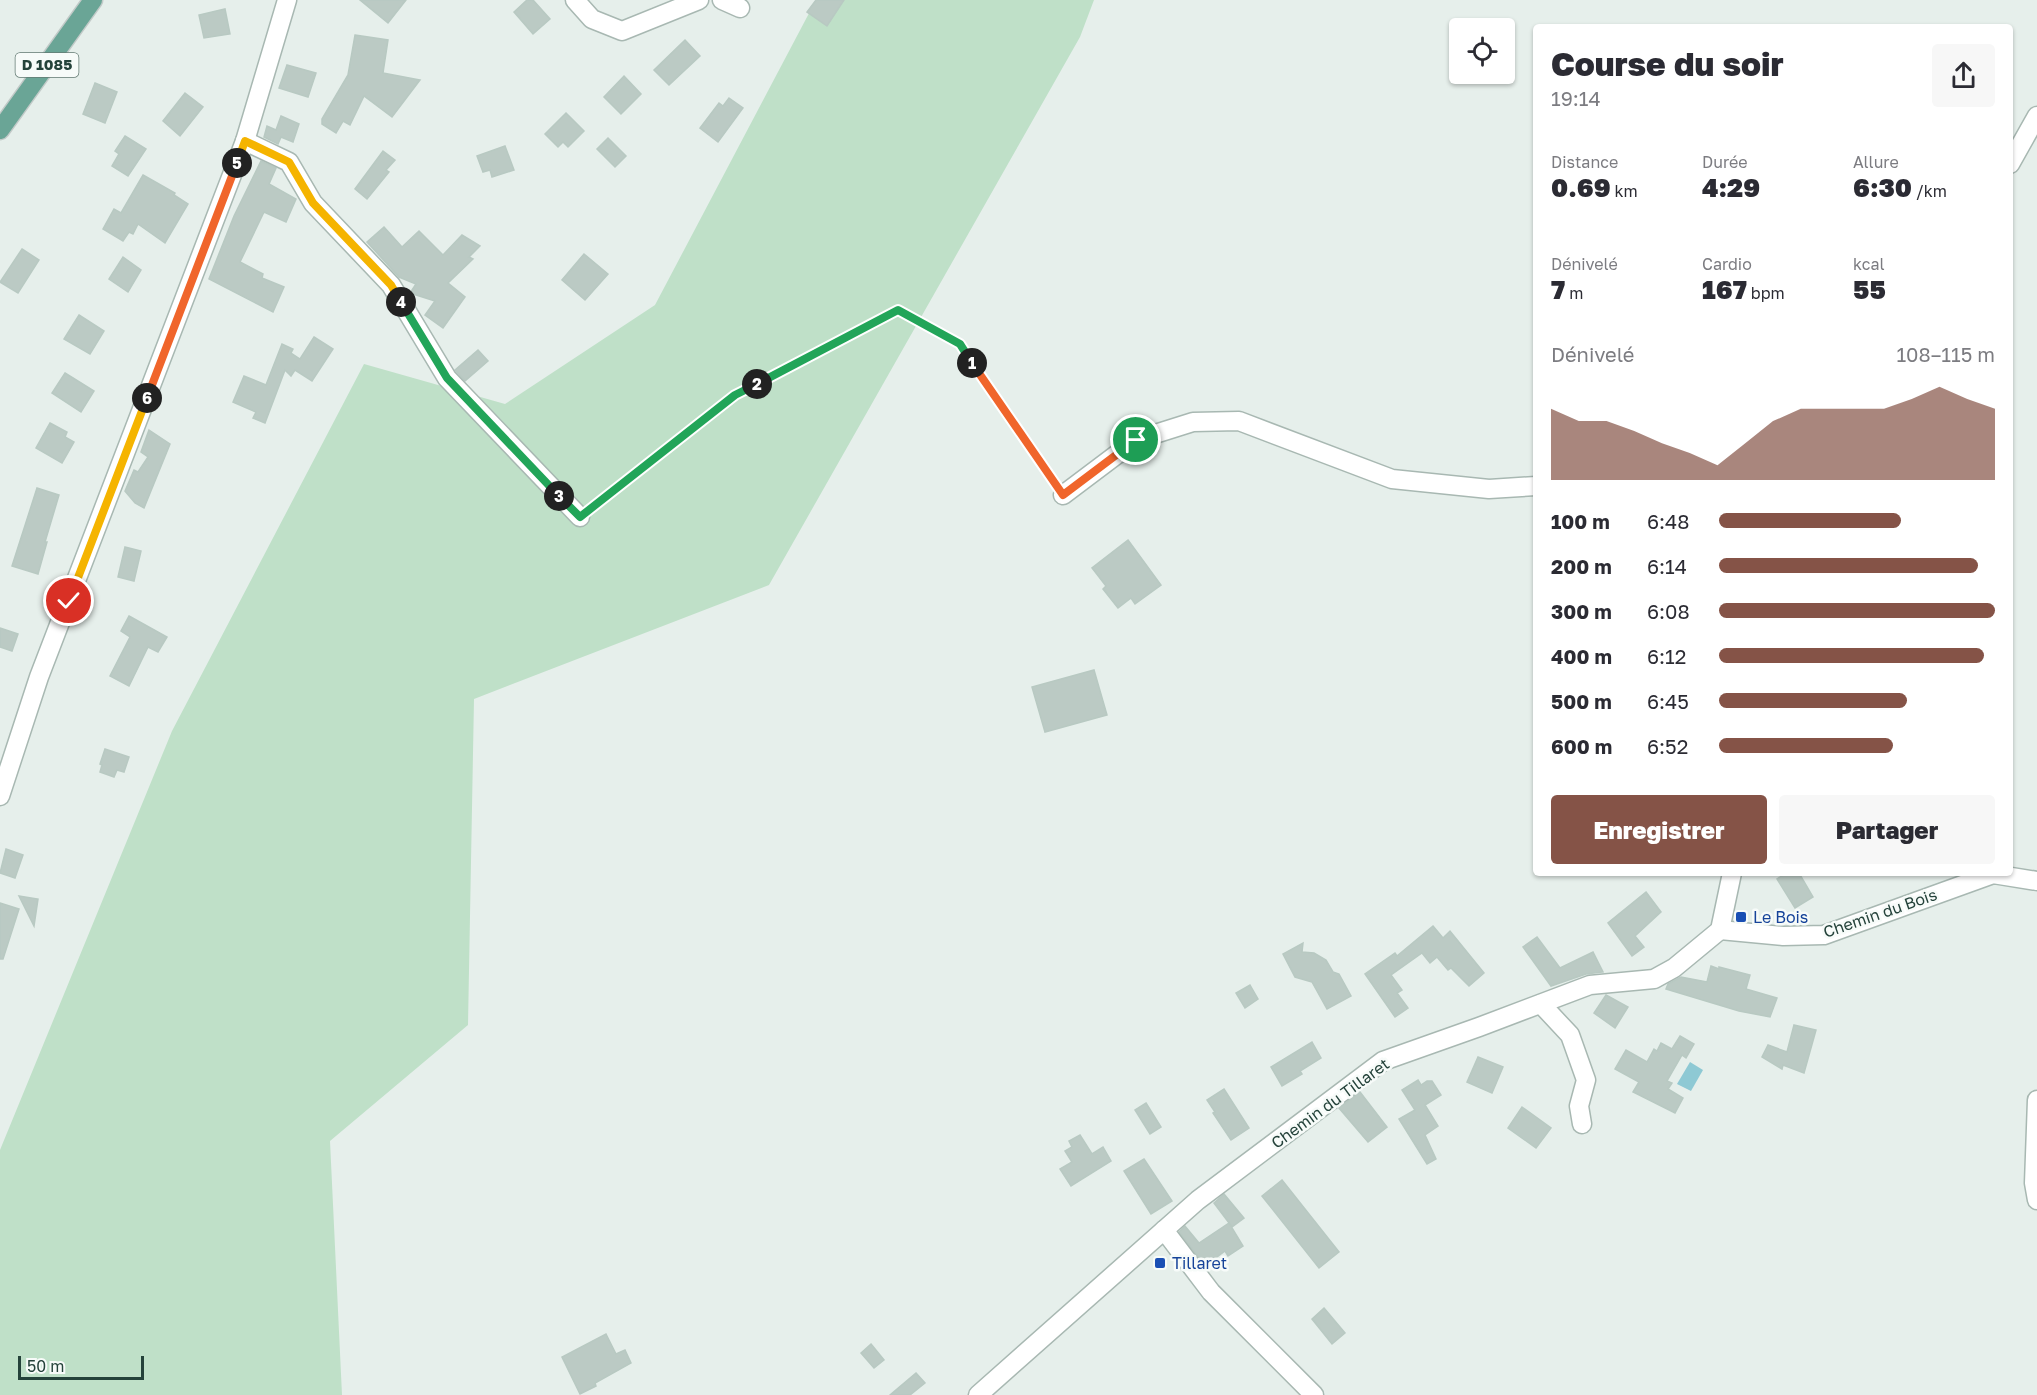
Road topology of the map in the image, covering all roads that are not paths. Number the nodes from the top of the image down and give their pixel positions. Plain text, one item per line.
1 (93, 0) edge
2 (287, 0) edge
3 (575, 0) edge
4 (699, 0) edge
5 (722, 0) edge
6 (740, 8) dead end
7 (2037, 116) edge
8 (0, 130) edge
9 (245, 141) junction
10 (2013, 159) edge
11 (1533, 486) edge
12 (1063, 495) road end
13 (580, 517) road end
14 (0, 796) edge
15 (1731, 876) edge
16 (1987, 876) edge
17 (2006, 876) edge
18 (2037, 881) edge
19 (1720, 930) junction
20 (1541, 1004) junction
21 (2037, 1100) edge
22 (1582, 1124) dead end
23 (2037, 1200) edge
24 (1164, 1230) junction
25 (978, 1395) edge
26 (1314, 1395) edge

1 - 8 main road, D 1085
2 - 9 street
3 - 4 street
5 - 6 street
7 - 10 street
9 - 13 street
9 - 14 street
11 - 12 street
15 - 19 street
16 - 19 street, Chemin du Bois
17 - 18 street, Chemin du Bois
19 - 20 street, Chemin du Tillaret
20 - 22 street
20 - 24 street, Chemin du Tillaret
21 - 23 street
24 - 25 street, Chemin du Tillaret
24 - 26 street

